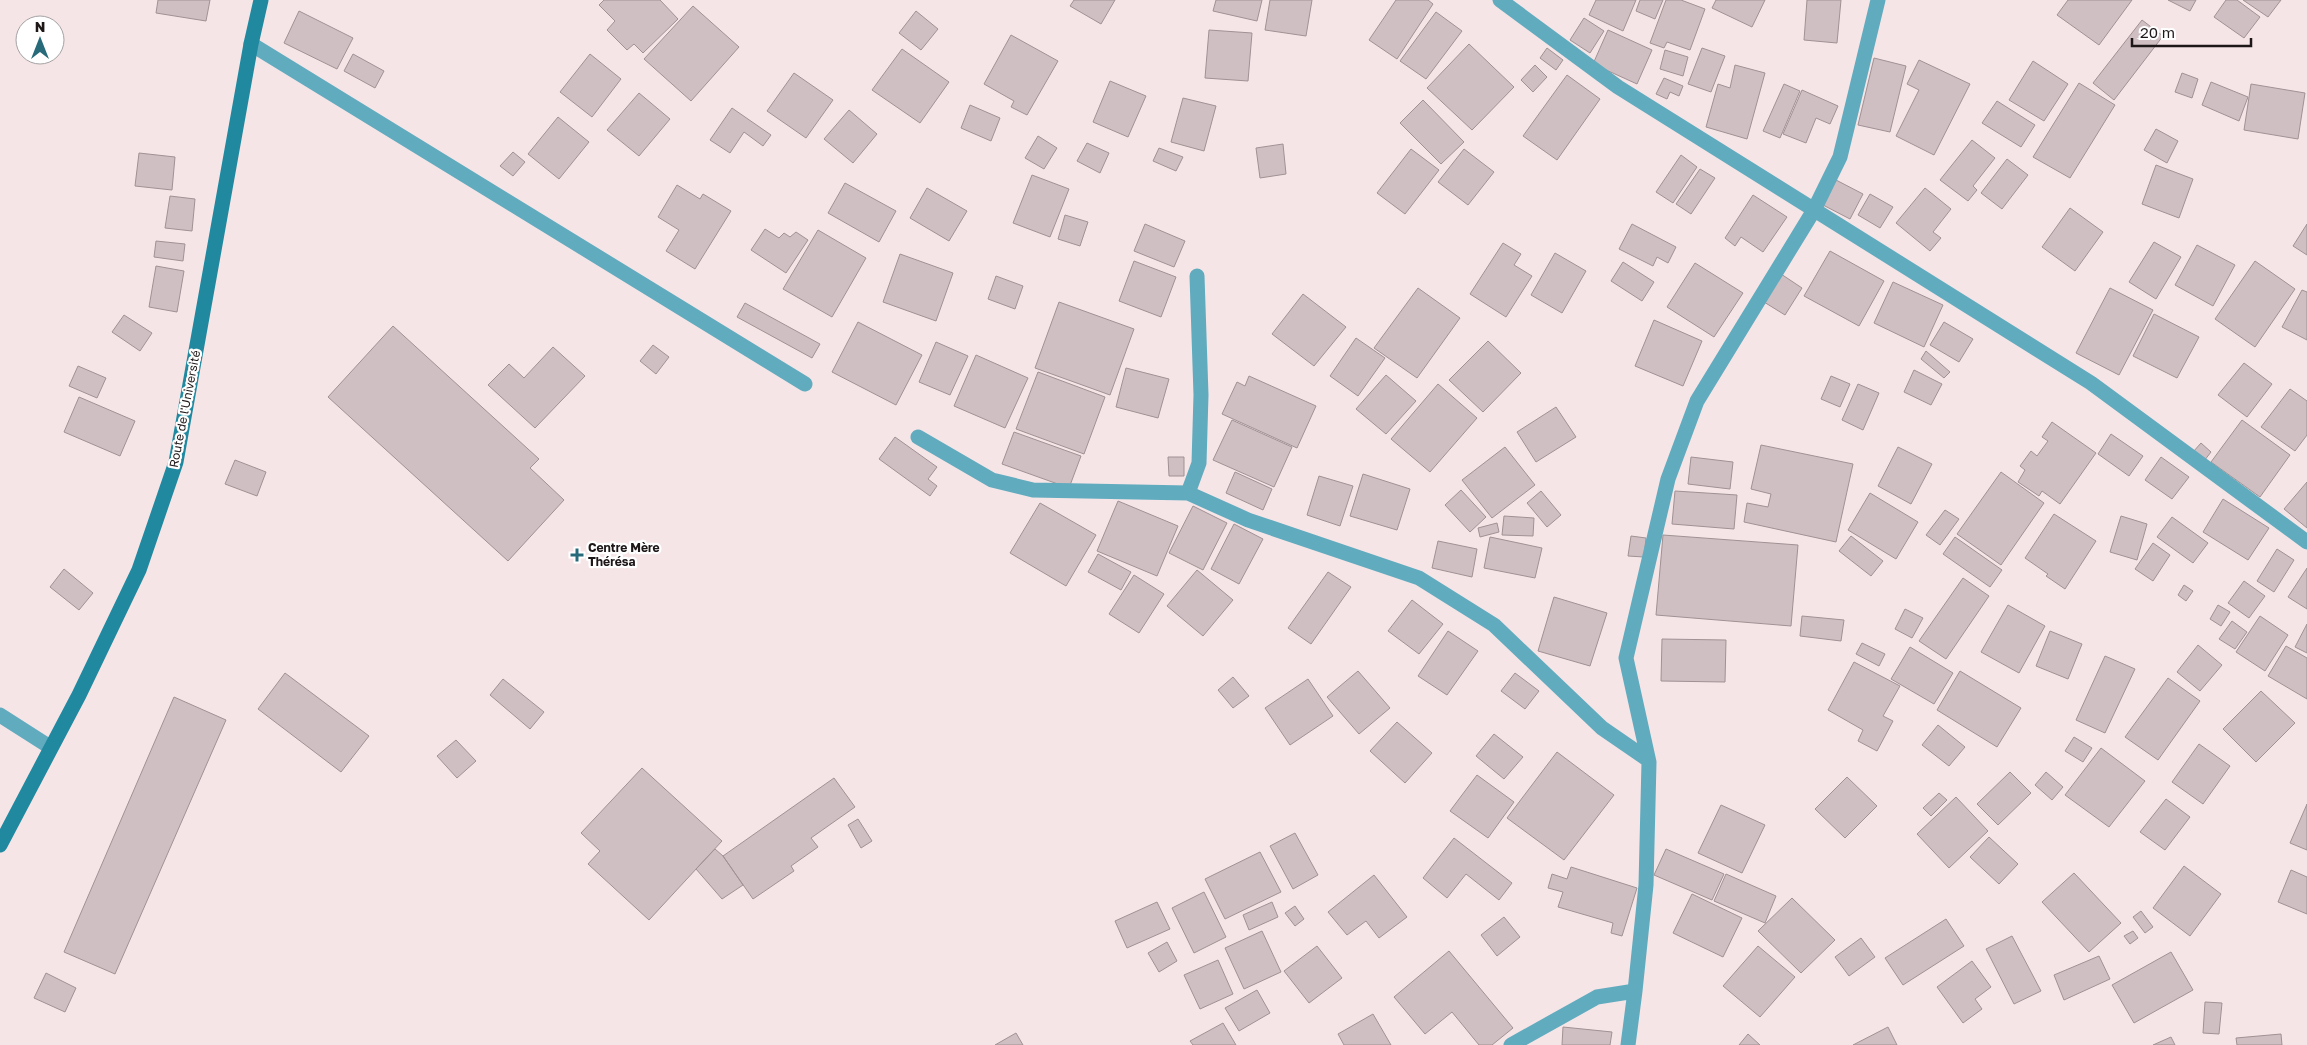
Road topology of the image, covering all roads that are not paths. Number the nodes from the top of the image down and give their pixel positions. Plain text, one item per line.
1 (261, 0) edge
2 (1500, 0) edge
3 (1878, 0) edge
4 (251, 44) junction
5 (1814, 210) junction
6 (1196, 276) dead end
7 (805, 384) dead end
8 (918, 437) dead end
9 (1188, 493) junction
10 (2307, 542) edge
11 (0, 715) edge
12 (50, 747) junction
13 (1648, 759) junction
14 (0, 845) edge
15 (1635, 991) junction
16 (1511, 1045) edge
17 (1628, 1045) edge

1 - 4 street, Route de l'Université
2 - 5 street
3 - 5 street
4 - 7 street
4 - 12 street, Route de l'Université
5 - 10 street
5 - 13 street
6 - 9 street
8 - 9 street
9 - 13 street
11 - 12 street
12 - 14 street, Route de l'Université
13 - 15 street
15 - 16 street
15 - 17 street

